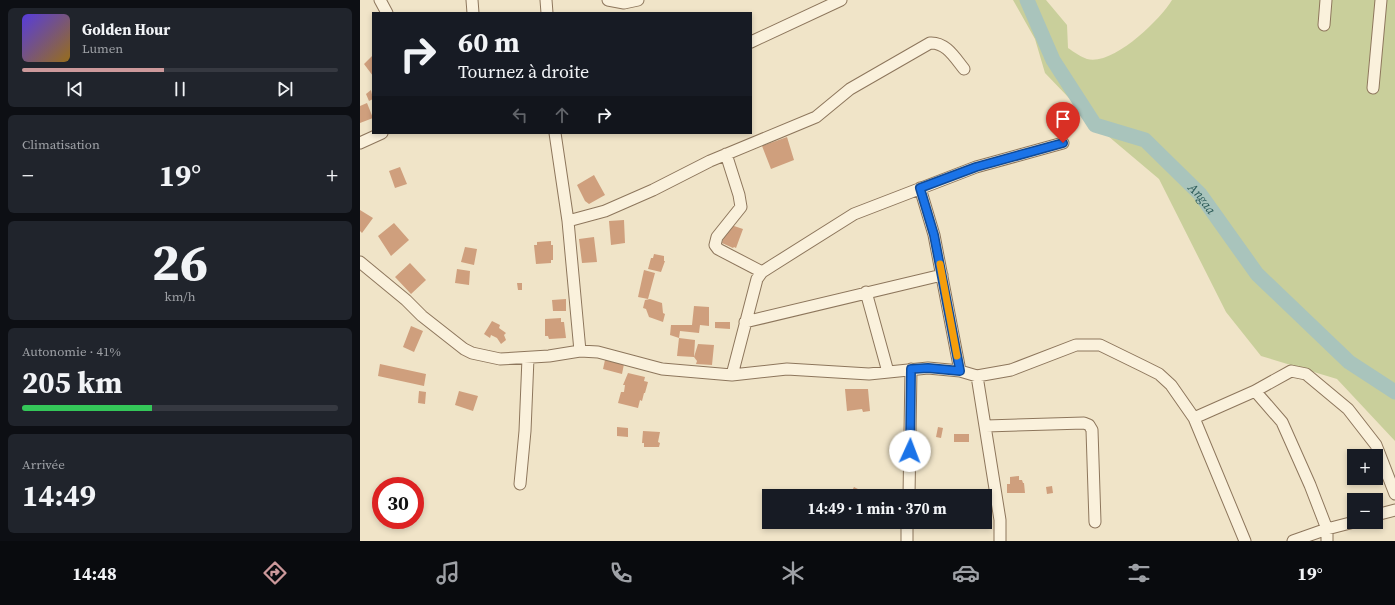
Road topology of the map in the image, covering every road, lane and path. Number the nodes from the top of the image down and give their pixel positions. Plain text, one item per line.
1 (380, 0) edge
2 (472, 0) edge
3 (546, 0) edge
4 (608, 0) edge
5 (638, 0) edge
6 (841, 0) edge
7 (1326, 0) edge
8 (1381, 0) edge
9 (386, 12) edge
10 (473, 12) edge
11 (547, 12) edge
12 (1324, 25) dead end
13 (752, 42) edge
14 (964, 69) dead end
15 (1373, 88) dead end
16 (380, 134) edge
17 (555, 134) edge
18 (360, 143) edge
19 (1063, 143) dead end
20 (726, 154) junction
21 (920, 188) junction
22 (568, 221) junction
23 (360, 262) edge
24 (762, 272) junction
25 (942, 275) junction
26 (866, 292) junction
27 (745, 322) junction
28 (580, 351) junction
29 (528, 358) junction
30 (911, 369) junction
31 (960, 371) junction
32 (888, 372) junction
33 (732, 375) junction
34 (977, 376) junction
35 (1255, 391) junction
36 (1194, 418) junction
37 (986, 426) junction
38 (520, 484) dead end
39 (908, 489) edge
40 (1395, 494) edge
41 (1395, 510) edge
42 (1383, 513) edge
43 (1095, 522) dead end
44 (1347, 524) edge
45 (908, 529) edge
46 (1326, 529) junction
47 (907, 541) edge
48 (1000, 541) edge
49 (1245, 541) edge
50 (1293, 541) edge
51 (1327, 541) edge

1 - 9 street
2 - 10 street
3 - 11 street
4 - 5 street
6 - 13 street
7 - 12 street
8 - 15 street
14 - 20 street
16 - 18 street
17 - 22 street
19 - 21 street
20 - 22 street
20 - 24 street
21 - 24 street
21 - 25 street
22 - 28 street
23 - 29 street
24 - 27 street
25 - 26 street
25 - 31 street
26 - 27 street
26 - 32 street
27 - 33 street
28 - 29 street
28 - 33 street
29 - 38 street
30 - 31 street
30 - 32 street
30 - 39 street
31 - 34 street
32 - 33 street
34 - 36 street
34 - 37 street
35 - 36 street
35 - 40 street
35 - 46 street
36 - 49 street
37 - 43 street
37 - 48 street
41 - 42 street
44 - 46 street
45 - 47 street
46 - 50 street
46 - 51 street

